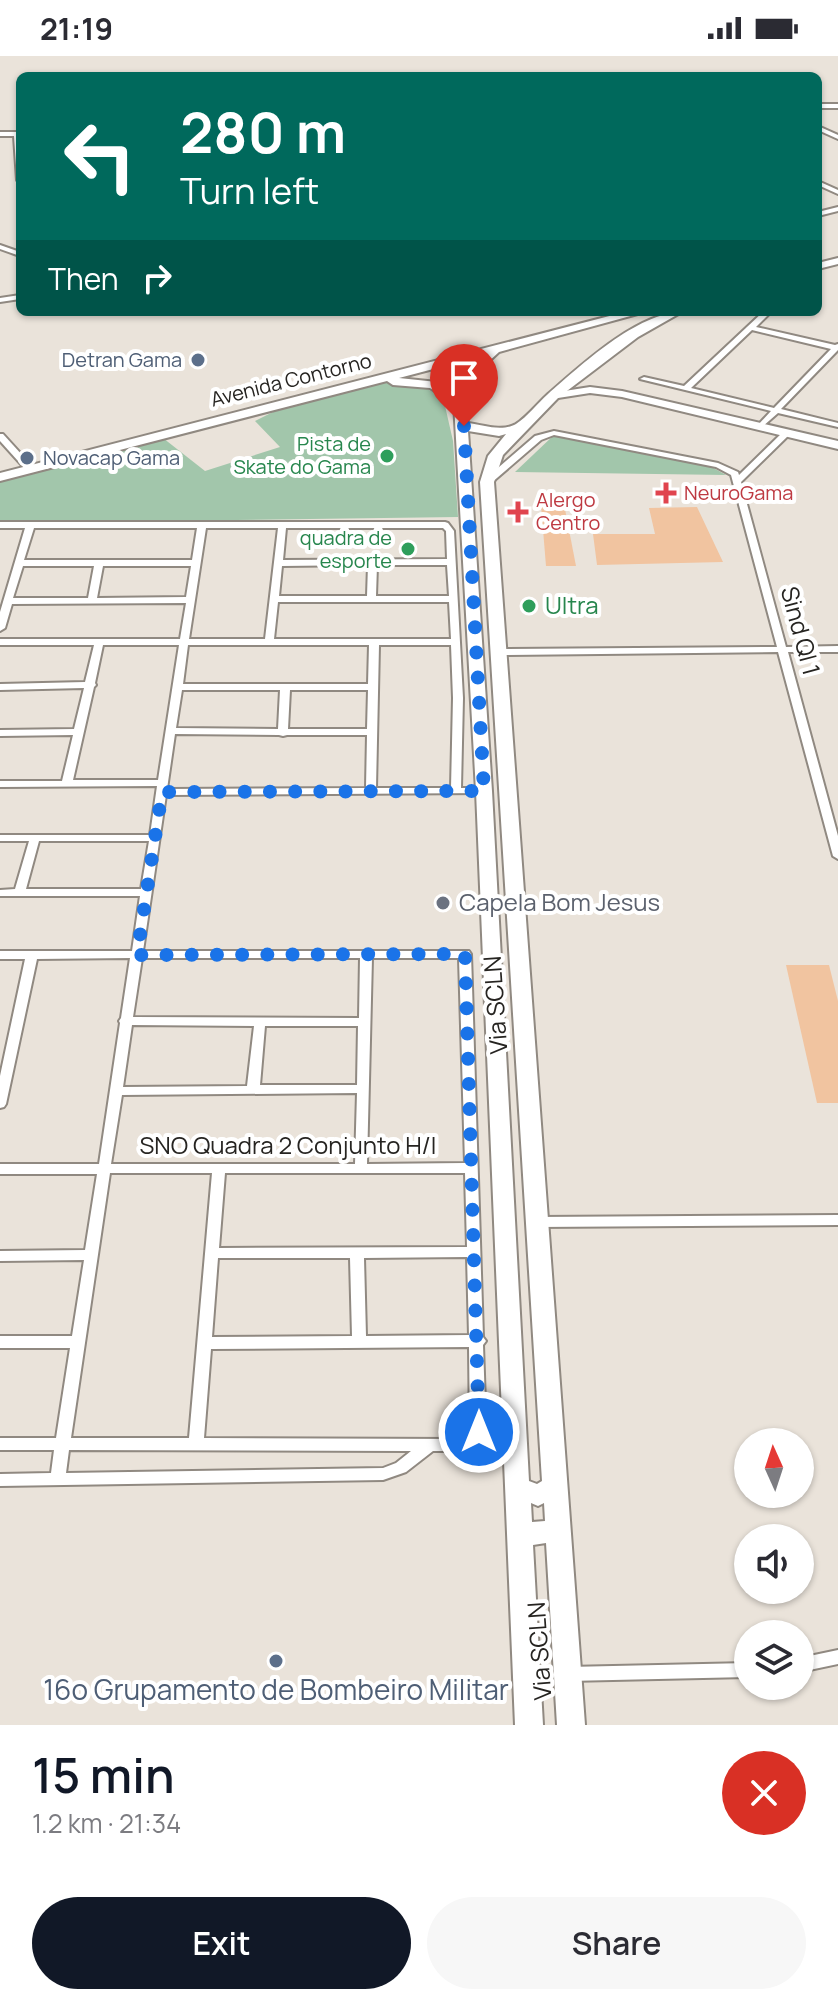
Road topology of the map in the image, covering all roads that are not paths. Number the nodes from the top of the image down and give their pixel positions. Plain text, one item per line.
1 (838, 183) edge
2 (822, 184) edge
3 (838, 192) edge
4 (623, 316) edge
5 (665, 316) edge
6 (763, 316) edge
7 (591, 324) junction
8 (752, 328) junction
9 (623, 339) junction
10 (838, 347) edge
11 (495, 349) junction
12 (591, 366) junction
13 (644, 379) dead end
14 (367, 382) junction
15 (685, 389) junction
16 (622, 394) junction
17 (558, 395) junction
18 (460, 401) junction
19 (777, 411) junction
20 (838, 425) edge
21 (464, 426) junction
22 (523, 426) junction
23 (761, 426) junction
24 (787, 433) junction
25 (0, 436) edge
26 (838, 445) edge
27 (30, 469) junction
28 (0, 477) edge
29 (739, 480) junction
30 (487, 482) junction
31 (479, 510) junction
32 (0, 525) edge
33 (30, 525) junction
34 (202, 525) junction
35 (282, 526) junction
36 (99, 562) junction
37 (373, 562) junction
38 (451, 562) junction
39 (18, 563) junction
40 (197, 563) junction
41 (278, 563) junction
42 (273, 599) junction
43 (371, 599) junction
44 (453, 599) junction
45 (190, 600) junction
46 (8, 601) junction
47 (92, 601) junction
48 (0, 628) edge
49 (269, 641) junction
50 (374, 641) junction
51 (0, 642) edge
52 (454, 642) junction
53 (99, 643) junction
54 (184, 643) junction
55 (838, 649) edge
56 (782, 650) junction
57 (499, 652) junction
58 (91, 685) junction
59 (0, 687) edge
60 (177, 687) junction
61 (285, 687) junction
62 (373, 687) junction
63 (171, 731) junction
64 (80, 732) junction
65 (372, 732) junction
66 (0, 733) edge
67 (283, 733) junction
68 (67, 783) junction
69 (0, 784) edge
70 (162, 788) junction
71 (456, 791) junction
72 (484, 791) junction
73 (371, 792) junction
74 (0, 838) edge
75 (35, 838) junction
76 (155, 838) junction
77 (838, 856) edge
78 (146, 892) junction
79 (0, 893) edge
80 (20, 893) junction
81 (489, 899) junction
82 (515, 900) junction
83 (0, 955) edge
84 (32, 955) junction
85 (137, 955) junction
86 (366, 955) junction
87 (16, 1019) junction
88 (0, 1020) edge
89 (125, 1021) junction
90 (260, 1021) junction
91 (364, 1022) junction
92 (363, 1089) junction
93 (253, 1090) junction
94 (115, 1091) junction
95 (1, 1095) edge
96 (361, 1167) junction
97 (104, 1168) junction
98 (219, 1168) junction
99 (472, 1168) junction
100 (0, 1169) edge
101 (838, 1220) edge
102 (537, 1222) junction
103 (475, 1252) junction
104 (212, 1253) junction
105 (357, 1253) junction
106 (88, 1255) junction
107 (0, 1256) edge
108 (479, 1341) junction
109 (0, 1342) edge
110 (76, 1342) junction
111 (359, 1342) junction
112 (203, 1343) junction
113 (61, 1443) junction
114 (196, 1443) junction
115 (0, 1444) edge
116 (431, 1444) junction
117 (0, 1480) edge
118 (57, 1480) junction
119 (555, 1487) junction
120 (519, 1488) junction
121 (559, 1537) junction
122 (521, 1540) junction
123 (838, 1657) edge
124 (814, 1662) edge
125 (734, 1670) edge
126 (567, 1674) junction
127 (529, 1725) edge
128 (571, 1725) edge

1 - 2 street
2 - 3 street
4 - 7 main road, Avenida Contorno
5 - 9 main road, Via SCLN
6 - 8 street
7 - 9 main road
7 - 11 main road, Avenida Contorno
8 - 10 street
8 - 15 street
9 - 12 main road, Via SCLN
10 - 19 street
11 - 14 main road, Avenida Contorno
11 - 18 main road
12 - 16 main road
12 - 17 main road, Via SCLN
13 - 15 street
14 - 18 main road
14 - 27 main road, Avenida Contorno
15 - 19 street
16 - 17 main road
16 - 23 main road
17 - 22 main road, Via SCLN
18 - 21 main road, Via SCLN
19 - 20 street
19 - 23 street
21 - 22 main road
21 - 31 main road, Via SCLN
22 - 30 main road, Via SCLN
23 - 24 main road
24 - 26 main road
24 - 29 street
25 - 27 street
27 - 28 main road, Avenida Contorno
29 - 30 street
29 - 56 street, Sind QI 1
30 - 31 main road, Via SCLN
31 - 57 main road, Via SCLN
31 - 72 main road, Via SCLN
32 - 33 street
33 - 34 street
33 - 39 street
34 - 35 street
34 - 40 street
35 - 38 street
35 - 41 street
36 - 39 street
36 - 40 street
36 - 47 street
37 - 38 street
37 - 41 street
37 - 43 street
38 - 44 street
39 - 46 street
40 - 45 street
41 - 42 street
42 - 43 street
42 - 49 street
43 - 44 street
44 - 52 street
45 - 47 street
45 - 54 street
46 - 47 street
46 - 48 street
49 - 50 street
49 - 54 street
50 - 52 street
50 - 62 street
51 - 53 street
52 - 71 street
53 - 54 street
53 - 58 street
54 - 60 street
55 - 56 street
56 - 57 street
56 - 77 street, Sind QI 1
57 - 82 main road, Via SCLN
58 - 59 street
58 - 64 street
60 - 61 street
60 - 63 street
61 - 62 street
61 - 67 street
62 - 65 street
63 - 67 street
63 - 70 street
64 - 66 street
64 - 68 street
65 - 67 street
65 - 73 street
68 - 69 street
68 - 70 street
70 - 73 street
70 - 76 street
71 - 72 street
71 - 73 street
72 - 81 main road, Via SCLN
74 - 75 street
75 - 76 street
75 - 80 street
76 - 78 street
78 - 80 street
78 - 85 street
79 - 80 street
81 - 82 main road
81 - 120 main road, Via SCLN
82 - 102 main road, Via SCLN
83 - 84 street
84 - 85 street
84 - 87 street
85 - 86 street
85 - 89 street
86 - 91 street
86 - 99 street
87 - 88 street
87 - 95 street
89 - 90 street
89 - 94 street
90 - 91 street
90 - 93 street
91 - 92 street
92 - 93 street
92 - 96 street
93 - 94 street
94 - 97 street
96 - 98 street, SNO Quadra 2 Conjunto H/I
96 - 99 street, SNO Quadra 2 Conjunto H/I
97 - 98 street, SNO Quadra 2 Conjunto H/I
97 - 100 street, SNO Quadra 2 Conjunto H/I
97 - 106 street
98 - 104 street
99 - 103 street
101 - 102 street
102 - 119 main road, Via SCLN
103 - 105 street
103 - 108 street
104 - 105 street
104 - 112 street
105 - 111 street
106 - 107 street
106 - 110 street
108 - 111 street
108 - 116 street
109 - 110 street
110 - 113 street
111 - 112 street
112 - 114 street
113 - 114 street
113 - 115 street
113 - 118 street
114 - 116 street
116 - 118 street
117 - 118 street
119 - 120 main road
119 - 121 main road, Via SCLN
120 - 122 main road, Via SCLN
121 - 122 main road
121 - 126 main road, Via SCLN
122 - 127 main road, Via SCLN
123 - 124 street
125 - 126 street
126 - 128 main road, Via SCLN

